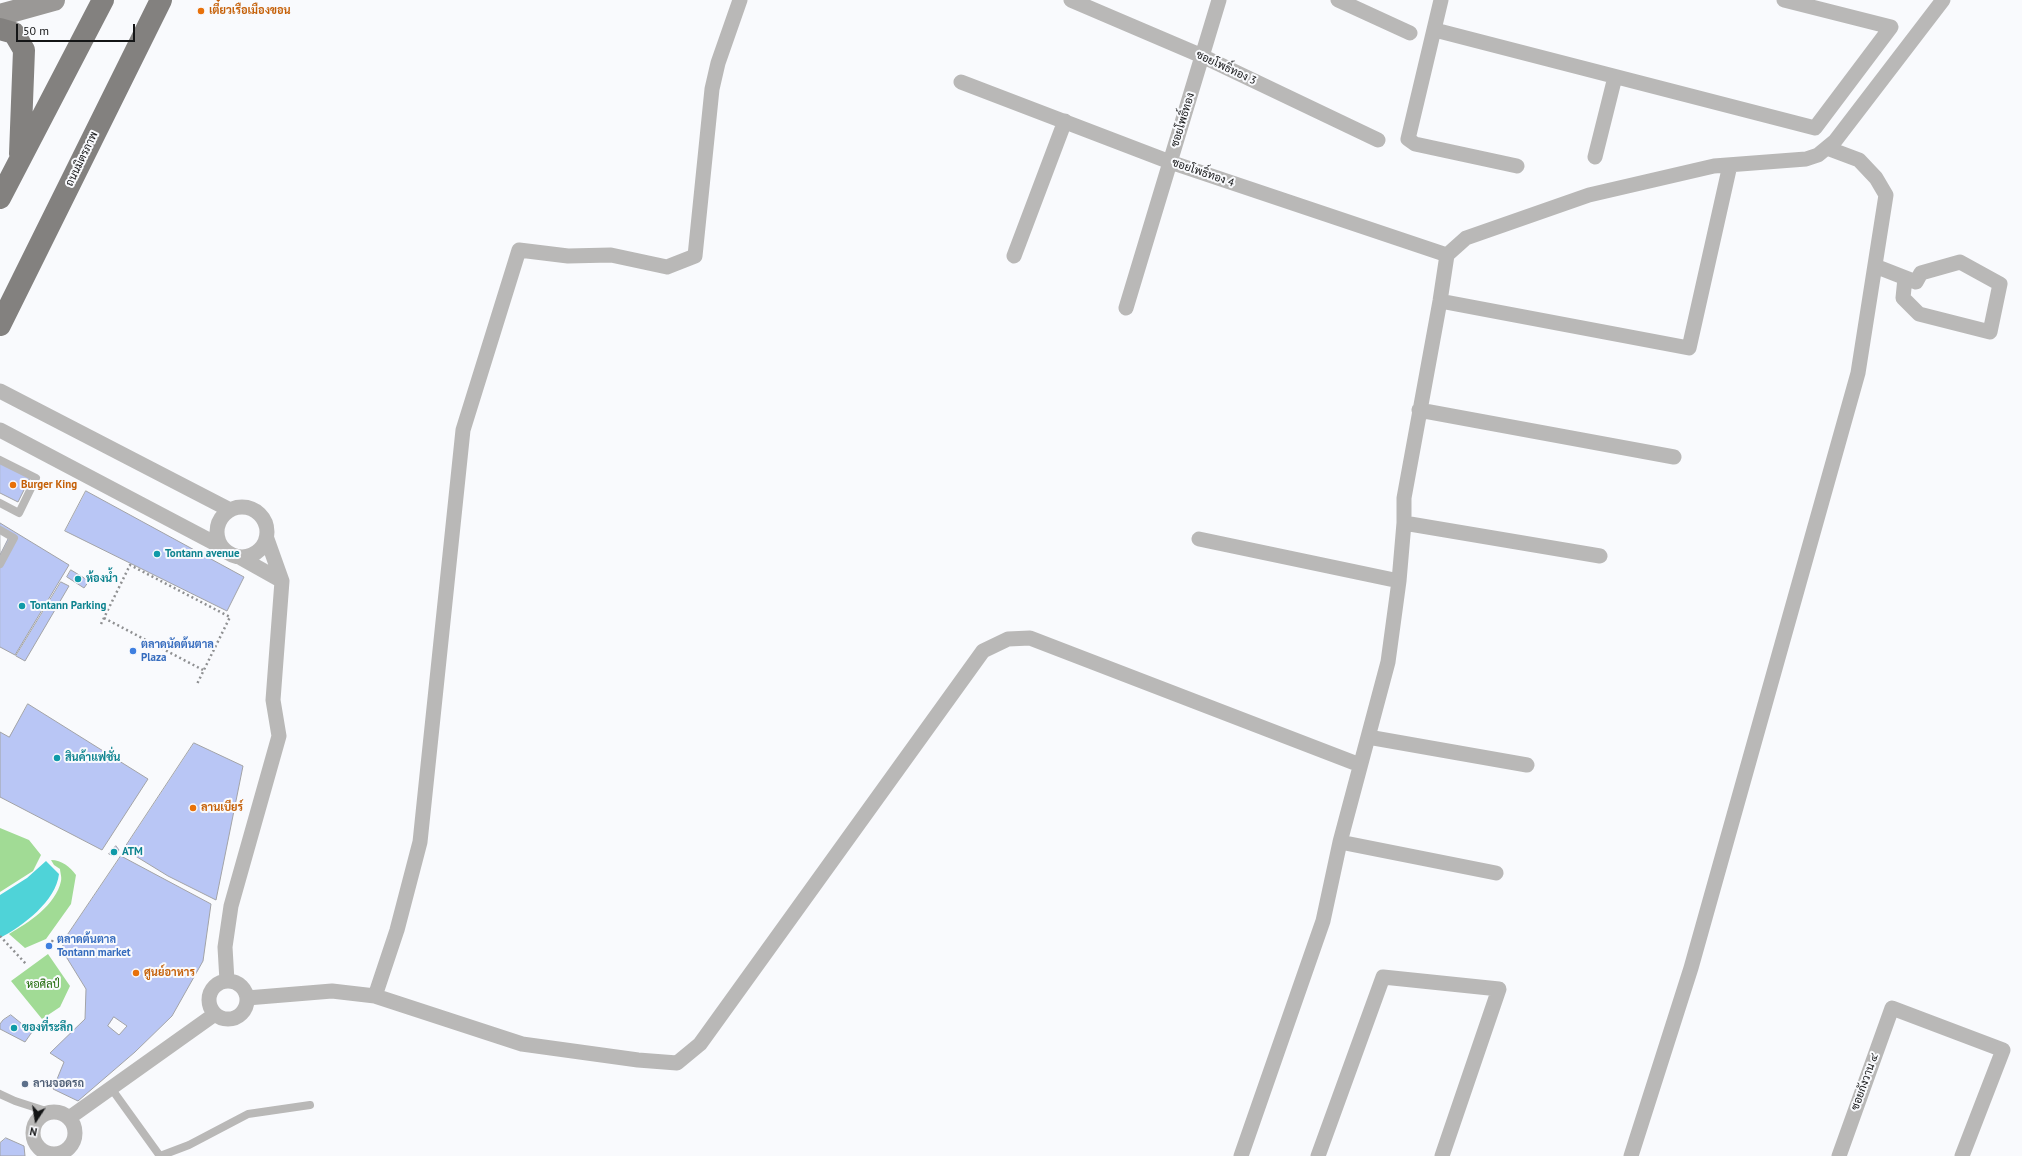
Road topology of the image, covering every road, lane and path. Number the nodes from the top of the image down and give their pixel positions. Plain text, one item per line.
1 (54, 0) edge
2 (103, 0) edge
3 (162, 0) edge
4 (740, 0) edge
5 (1071, 0) edge
6 (1219, 0) edge
7 (1338, 0) edge
8 (1441, 0) edge
9 (1784, 0) edge
10 (1943, 0) edge
11 (0, 15) edge
12 (0, 29) edge
13 (1435, 30) junction
14 (1410, 33) dead end
15 (1202, 56) junction
16 (1615, 77) junction
17 (961, 82) dead end
18 (1065, 121) junction
19 (1378, 140) dead end
20 (1827, 148) junction
21 (1595, 157) dead end
22 (19, 161) junction
23 (1170, 162) junction
24 (1730, 165) junction
25 (1518, 166) dead end
26 (0, 198) edge
27 (1447, 255) junction
28 (1014, 256) dead end
29 (1875, 266) junction
30 (1905, 278) junction
31 (1440, 301) junction
32 (1126, 308) dead end
33 (1, 327) edge
34 (0, 391) edge
35 (1419, 410) junction
36 (0, 430) edge
37 (1674, 457) dead end
38 (0, 460) edge
39 (0, 503) edge
40 (230, 510) junction
41 (1404, 523) junction
42 (0, 530) edge
43 (267, 539) junction
44 (1199, 539) dead end
45 (220, 546) junction
46 (1600, 556) dead end
47 (241, 558) junction
48 (0, 564) edge
49 (282, 581) junction
50 (1399, 581) junction
51 (104, 618) junction
52 (101, 624) dead end
53 (204, 670) junction
54 (197, 684) dead end
55 (1368, 737) junction
56 (1360, 765) junction
57 (1527, 766) dead end
58 (1340, 842) junction
59 (1496, 873) dead end
60 (1, 937) edge
61 (53, 940) dead end
62 (49, 946) dead end
63 (26, 964) dead end
64 (227, 981) junction
65 (375, 996) junction
66 (247, 998) junction
67 (215, 1014) junction
68 (111, 1088) junction
69 (0, 1094) edge
70 (310, 1105) dead end
71 (49, 1112) junction
72 (70, 1118) junction
73 (40, 1153) edge
74 (1241, 1156) edge
75 (1318, 1156) edge
76 (1442, 1156) edge
77 (1631, 1156) edge
78 (1839, 1156) edge
79 (1962, 1156) edge

1 - 11 main road
2 - 22 main road
3 - 33 main road, ถนนมิตรภาพ
4 - 65 street
5 - 15 street, ซอยโพธิ์ทอง 3
6 - 15 street, ซอยโพธิ์ทอง
7 - 14 street
8 - 13 street
9 - 16 street
10 - 20 street
12 - 22 main road
13 - 16 street
13 - 25 street
15 - 19 street, ซอยโพธิ์ทอง 3
15 - 23 street, ซอยโพธิ์ทอง
16 - 21 street
17 - 18 street, ซอยโพธิ์ทอง 4
18 - 23 street, ซอยโพธิ์ทอง 4
18 - 28 street
20 - 24 street
20 - 29 street
22 - 26 main road
23 - 27 street, ซอยโพธิ์ทอง 4
23 - 32 street, ซอยโพธิ์ทอง
24 - 27 street
24 - 31 street
27 - 31 street
29 - 30 street
29 - 77 street
30 - 30 street
31 - 35 street
34 - 40 street
35 - 37 street
35 - 41 street
36 - 45 street
38 - 39 lane
40 - 43 street
40 - 45 street
41 - 46 street
41 - 50 street
42 - 48 lane
43 - 47 street
43 - 49 street
44 - 50 street
45 - 47 street
47 - 49 street
49 - 64 street
50 - 55 street
51 - 52 path
51 - 53 path
51 - 53 path
53 - 54 path
55 - 56 street
55 - 57 street
56 - 58 street
56 - 65 street
58 - 59 street
58 - 74 street
60 - 63 path
61 - 62 path
64 - 66 street
64 - 67 street
65 - 66 street
66 - 67 street
67 - 68 street
68 - 70 lane
68 - 72 street
69 - 71 lane
71 - 72 street
71 - 73 street
72 - 73 street
75 - 76 street
78 - 79 street, ซอยกังวาน ๔

